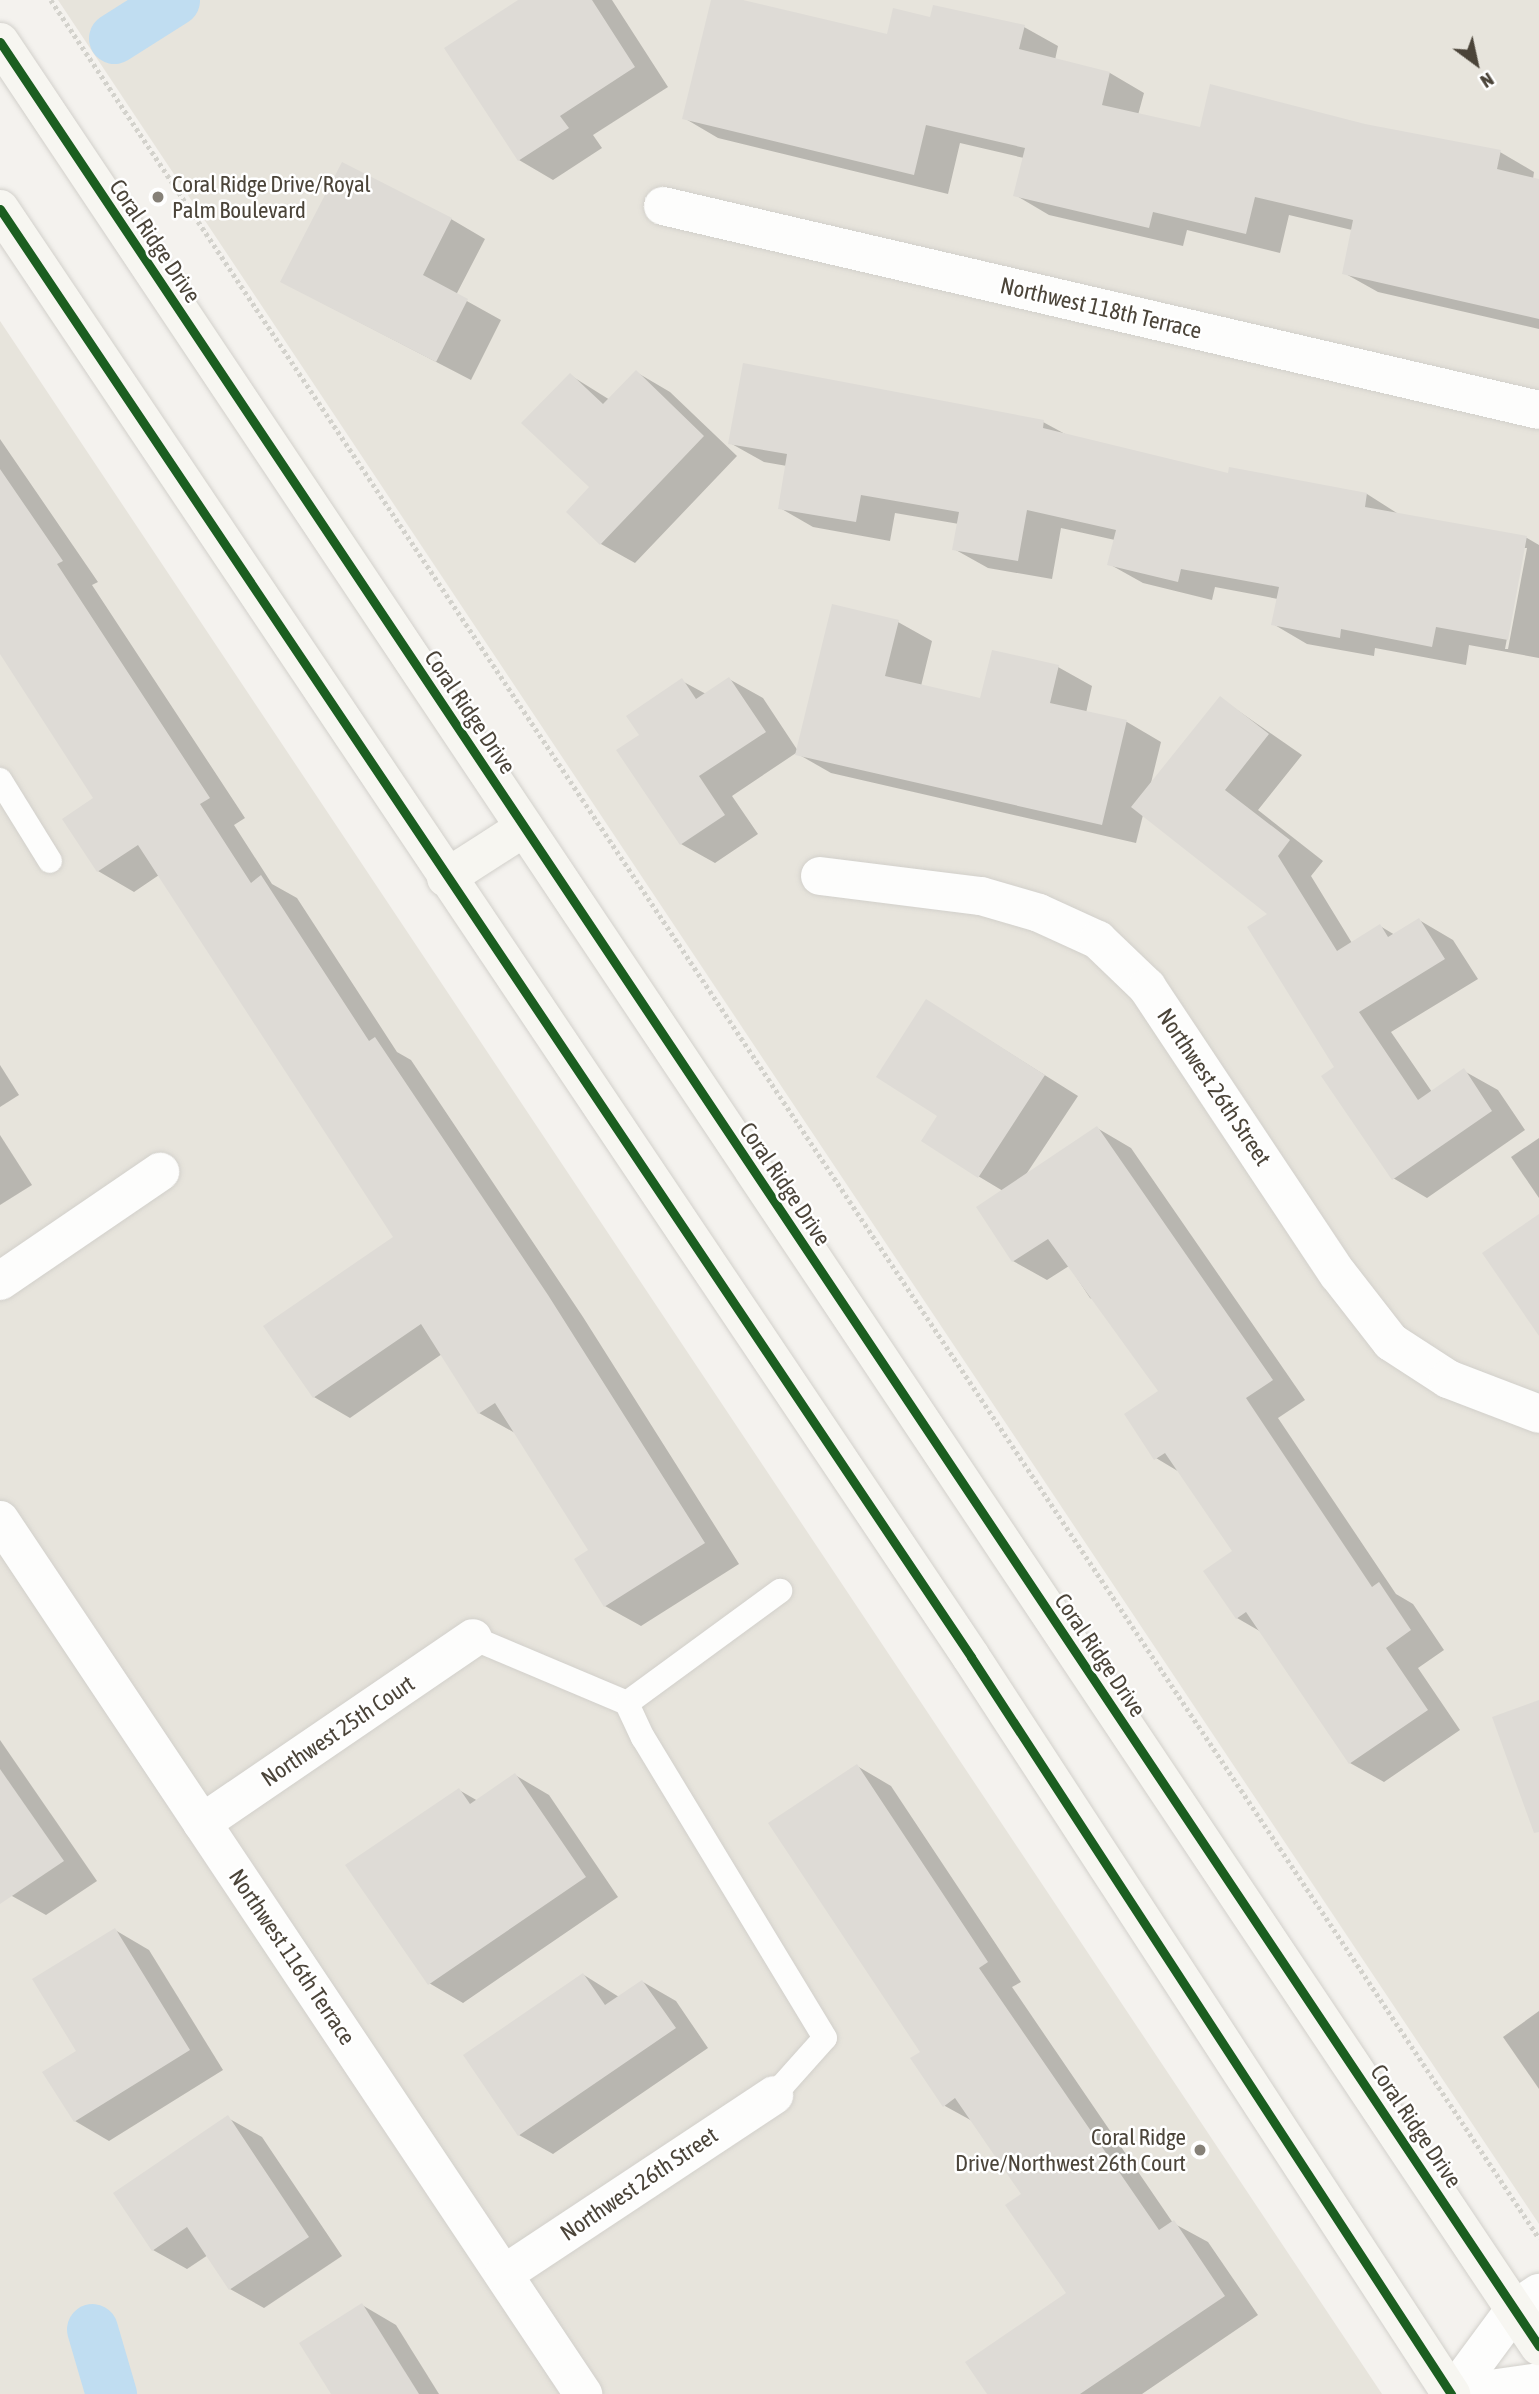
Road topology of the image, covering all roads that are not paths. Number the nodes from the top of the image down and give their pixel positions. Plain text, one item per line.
1 (0, 42) edge
2 (663, 206) dead end
3 (0, 209) edge
4 (1539, 410) edge
5 (0, 780) edge
6 (524, 828) junction
7 (50, 861) dead end
8 (820, 876) dead end
9 (446, 878) junction
10 (160, 1172) dead end
11 (0, 1281) edge
12 (1539, 1414) edge
13 (0, 1520) edge
14 (780, 1591) dead end
15 (473, 1638) joint
16 (627, 1703) junction
17 (202, 1824) junction
18 (774, 2095) joint
19 (504, 2274) junction
20 (1527, 2301) edge
21 (1539, 2346) edge
22 (1539, 2382) edge
23 (583, 2394) edge
24 (1453, 2394) edge

1 - 6 main road, Coral Ridge Drive
2 - 4 street, Northwest 118th Terrace
3 - 9 main road
5 - 7 lane
6 - 9 main road
6 - 20 main road, Coral Ridge Drive
8 - 12 street, Northwest 26th Street
9 - 24 main road
10 - 11 street
13 - 17 street, Northwest 116th Terrace
14 - 16 lane
15 - 16 lane
15 - 17 street, Northwest 25th Court
16 - 18 lane
17 - 19 street, Northwest 116th Terrace
18 - 19 street, Northwest 26th Street
19 - 23 street, Northwest 116th Terrace
20 - 21 main road, Coral Ridge Drive
20 - 24 street
22 - 24 street

